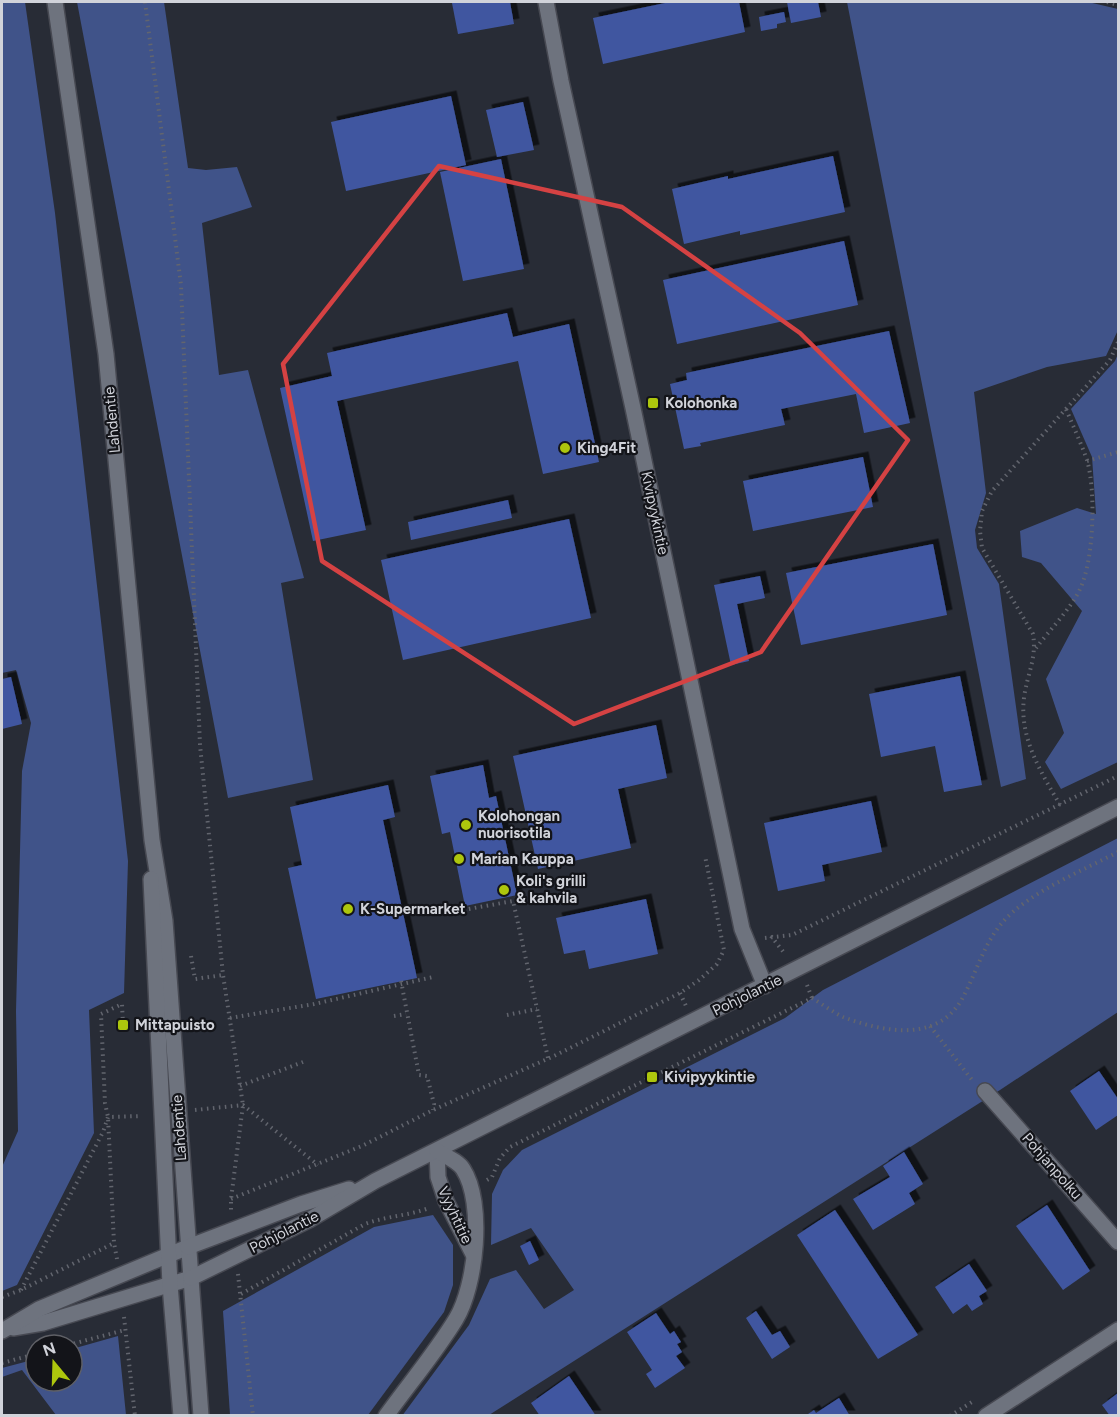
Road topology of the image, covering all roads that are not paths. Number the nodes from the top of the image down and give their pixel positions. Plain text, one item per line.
1 (55, 2) edge
2 (546, 2) edge
3 (1119, 807) edge
4 (152, 840) junction
5 (765, 986) junction
6 (986, 1090) road end
7 (437, 1151) junction
8 (375, 1181) junction
9 (1119, 1242) edge
10 (188, 1247) junction
11 (473, 1254) junction
12 (169, 1255) junction
13 (191, 1278) junction
14 (170, 1285) junction
15 (3, 1330) edge
16 (1119, 1330) edge
17 (181, 1416) edge
18 (201, 1416) edge
19 (386, 1416) edge
20 (986, 1416) edge

1 - 4 street, Lahdentie
2 - 5 street, Kivipyykintie
3 - 5 street, Pohjolantie
4 - 10 street, Lahdentie
4 - 12 street, Lahdentie
5 - 7 street, Pohjolantie
6 - 9 street, Pohjanpolku
7 - 8 street, Pohjolantie
7 - 11 street, Vyyhtitie
7 - 11 street, Vyyhtitie
8 - 10 street, Pohjolantie
8 - 13 street, Pohjolantie
10 - 12 street, Pohjolantie
10 - 13 street, Lahdentie
11 - 19 street, Vyyhtitie
12 - 14 street, Lahdentie
12 - 15 street, Pohjolantie
13 - 14 street, Pohjolantie
13 - 18 street, Lahdentie
14 - 15 street, Pohjolantie
14 - 17 street, Lahdentie
16 - 20 street

